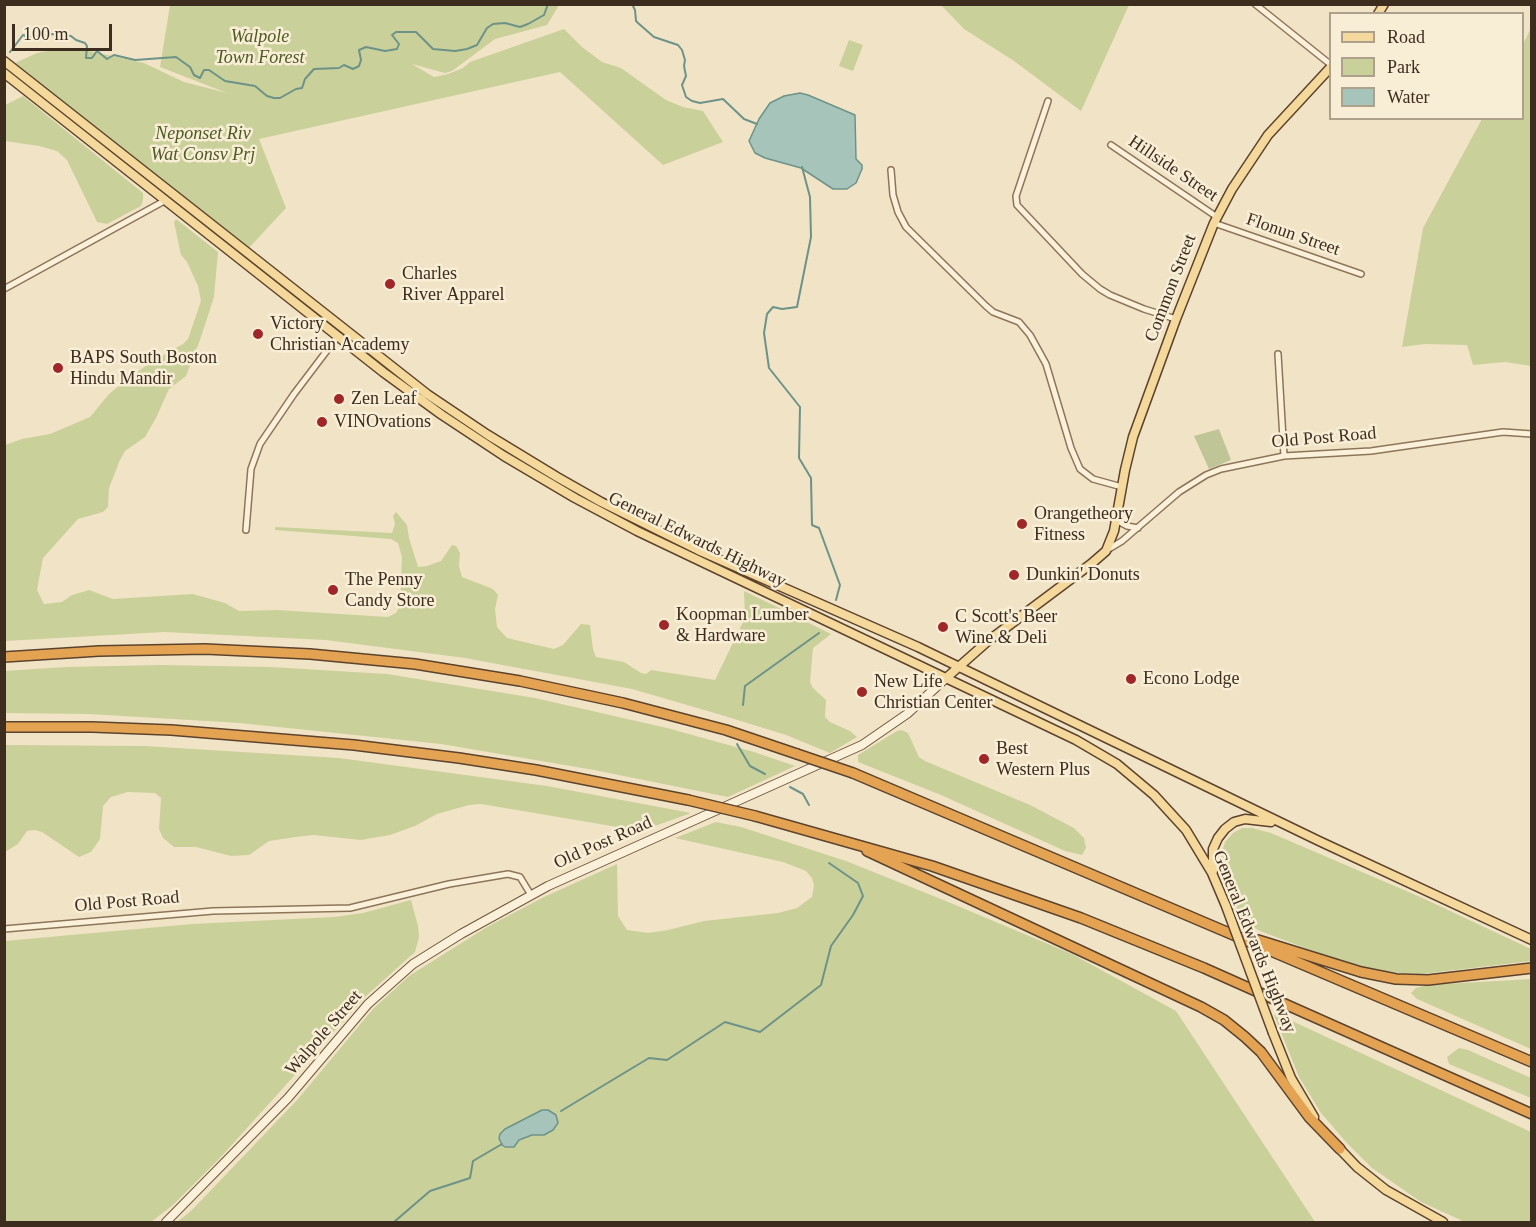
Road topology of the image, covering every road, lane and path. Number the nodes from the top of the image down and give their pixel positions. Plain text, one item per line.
1 (1255, 4) edge
2 (4, 61) edge
3 (1329, 65) edge
4 (1329, 67) edge
5 (4, 73) edge
6 (1048, 102) dead end
7 (1112, 145) dead end
8 (891, 170) dead end
9 (166, 200) junction
10 (1216, 220) junction
11 (1361, 274) dead end
12 (4, 289) edge
13 (1176, 320) junction
14 (338, 336) junction
15 (1278, 354) dead end
16 (1532, 434) edge
17 (1284, 456) junction
18 (1122, 487) junction
19 (1116, 520) junction
20 (1137, 528) junction
21 (246, 530) dead end
22 (1106, 551) junction
23 (4, 657) edge
24 (959, 667) junction
25 (945, 679) junction
26 (4, 727) edge
27 (846, 841) junction
28 (1319, 841) junction
29 (1215, 879) junction
30 (531, 895) junction
31 (4, 929) edge
32 (1226, 931) junction
33 (1532, 940) edge
34 (1532, 968) edge
35 (1532, 1062) edge
36 (1532, 1114) edge
37 (1340, 1149) junction
38 (166, 1222) edge
39 (1443, 1222) edge

1 - 3 street
2 - 24 main road, General Edwards Highway
4 - 10 main road, Common Street
5 - 9 main road, General Edwards Highway
6 - 13 street
7 - 10 street, Hillside Street
8 - 18 street
9 - 12 street
9 - 14 main road, General Edwards Highway
10 - 11 street, Flonun Street
10 - 13 main road, Common Street
13 - 18 main road, Common Street
14 - 21 street
14 - 25 main road, General Edwards Highway
15 - 17 street
16 - 17 street, Old Post Road
17 - 20 street, Old Post Road
18 - 19 main road, Common Street
19 - 20 street
19 - 22 main road, Common Street
20 - 22 street, Old Post Road
22 - 24 main road, Old Post Road
23 - 32 highway, bridge
24 - 25 main road, Old Post Road
24 - 28 main road, General Edwards Highway
25 - 29 main road, General Edwards Highway
25 - 30 main road, Old Post Road
26 - 27 highway, bridge
27 - 36 highway
27 - 37 highway
28 - 29 main road
28 - 33 main road, General Edwards Highway
29 - 37 main road, General Edwards Highway, bridge
30 - 31 street, Old Post Road
30 - 38 main road, Walpole Street
32 - 34 highway
32 - 35 highway
37 - 39 main road, General Edwards Highway

